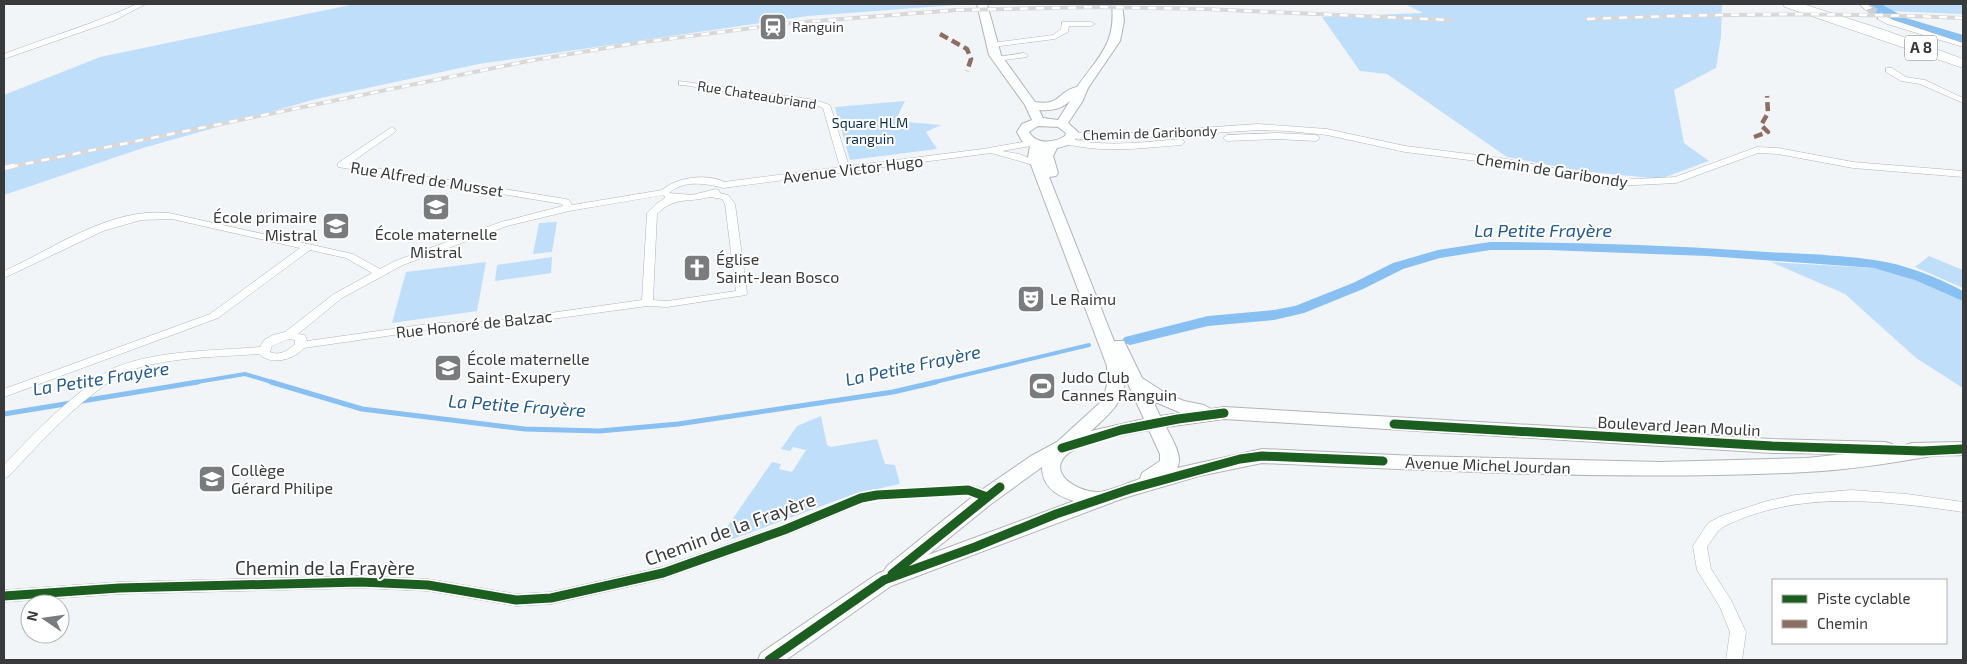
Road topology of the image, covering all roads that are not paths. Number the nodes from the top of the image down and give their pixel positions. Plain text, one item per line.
1 (142, 4) edge
2 (982, 4) edge
3 (1117, 4) edge
4 (1790, 4) edge
5 (1815, 4) edge
6 (1881, 17) tunnel mouth
7 (1091, 24) dead end
8 (1963, 45) edge
9 (992, 46) junction
10 (1963, 54) edge
11 (1024, 55) dead end
12 (4, 57) edge
13 (997, 58) junction
14 (1963, 64) edge
15 (1889, 70) dead end
16 (682, 83) dead end
17 (1082, 88) junction
18 (1963, 101) edge
19 (1031, 106) junction
20 (1039, 122) junction
21 (1061, 124) junction
22 (392, 130) dead end
23 (1047, 141) junction
24 (983, 152) junction
25 (1037, 163) junction
26 (845, 170) junction
27 (1963, 172) edge
28 (723, 185) junction
29 (710, 194) junction
30 (669, 195) junction
31 (570, 208) junction
32 (309, 246) junction
33 (380, 273) junction
34 (4, 275) edge
35 (646, 303) junction
36 (289, 335) junction
37 (301, 345) junction
38 (263, 350) junction
39 (1136, 382) junction
40 (4, 393) edge
41 (1224, 413) junction
42 (1155, 422) junction
43 (1062, 448) junction
44 (1963, 450) edge
45 (1922, 451) junction
46 (4, 473) edge
47 (1130, 489) junction
48 (987, 497) junction
49 (1097, 500) junction
50 (1963, 507) edge
51 (884, 580) junction
52 (4, 596) edge
53 (769, 660) edge
54 (1734, 660) edge

1 - 12 street
2 - 9 main road
3 - 17 street
4 - 14 highway, A 8
5 - 10 highway, A 8
6 - 8 street
7 - 9 street
9 - 13 main road
11 - 13 street
13 - 19 main road
15 - 18 street
16 - 26 street, Rue Chateaubriand
17 - 19 main road
17 - 21 main road
19 - 20 main road
20 - 21 main road
20 - 23 main road
21 - 23 main road
22 - 31 street, Rue Alfred de Musset
23 - 24 street, Chemin de Garibondy
23 - 25 main road
23 - 27 street, Chemin de Garibondy
23 - 39 main road
24 - 25 street
24 - 26 street, Avenue Victor Hugo
25 - 43 main road
26 - 28 street, Avenue Victor Hugo
28 - 29 street
28 - 30 street
29 - 30 street
29 - 35 street
30 - 31 street
30 - 35 street
31 - 33 street
32 - 33 street
32 - 34 street
32 - 40 street
33 - 36 street
35 - 37 street, Rue Honoré de Balzac
36 - 37 street
36 - 38 street
37 - 38 street
38 - 46 street
39 - 41 main road
39 - 42 main road
41 - 42 main road, Boulevard Jean Moulin
41 - 45 main road, Boulevard Jean Moulin
42 - 43 main road, Boulevard Jean Moulin
42 - 47 main road
43 - 48 main road, Boulevard Jean Moulin
43 - 49 main road
44 - 45 main road, Boulevard Jean Moulin
45 - 47 main road, Avenue Michel Jourdan
47 - 49 main road, Avenue Michel Jourdan
48 - 51 main road, Boulevard Jean Moulin
48 - 52 street, Chemin de la Frayère
49 - 51 main road, Avenue Michel Jourdan
50 - 54 street
51 - 53 main road, Avenue Michel Jourdan

